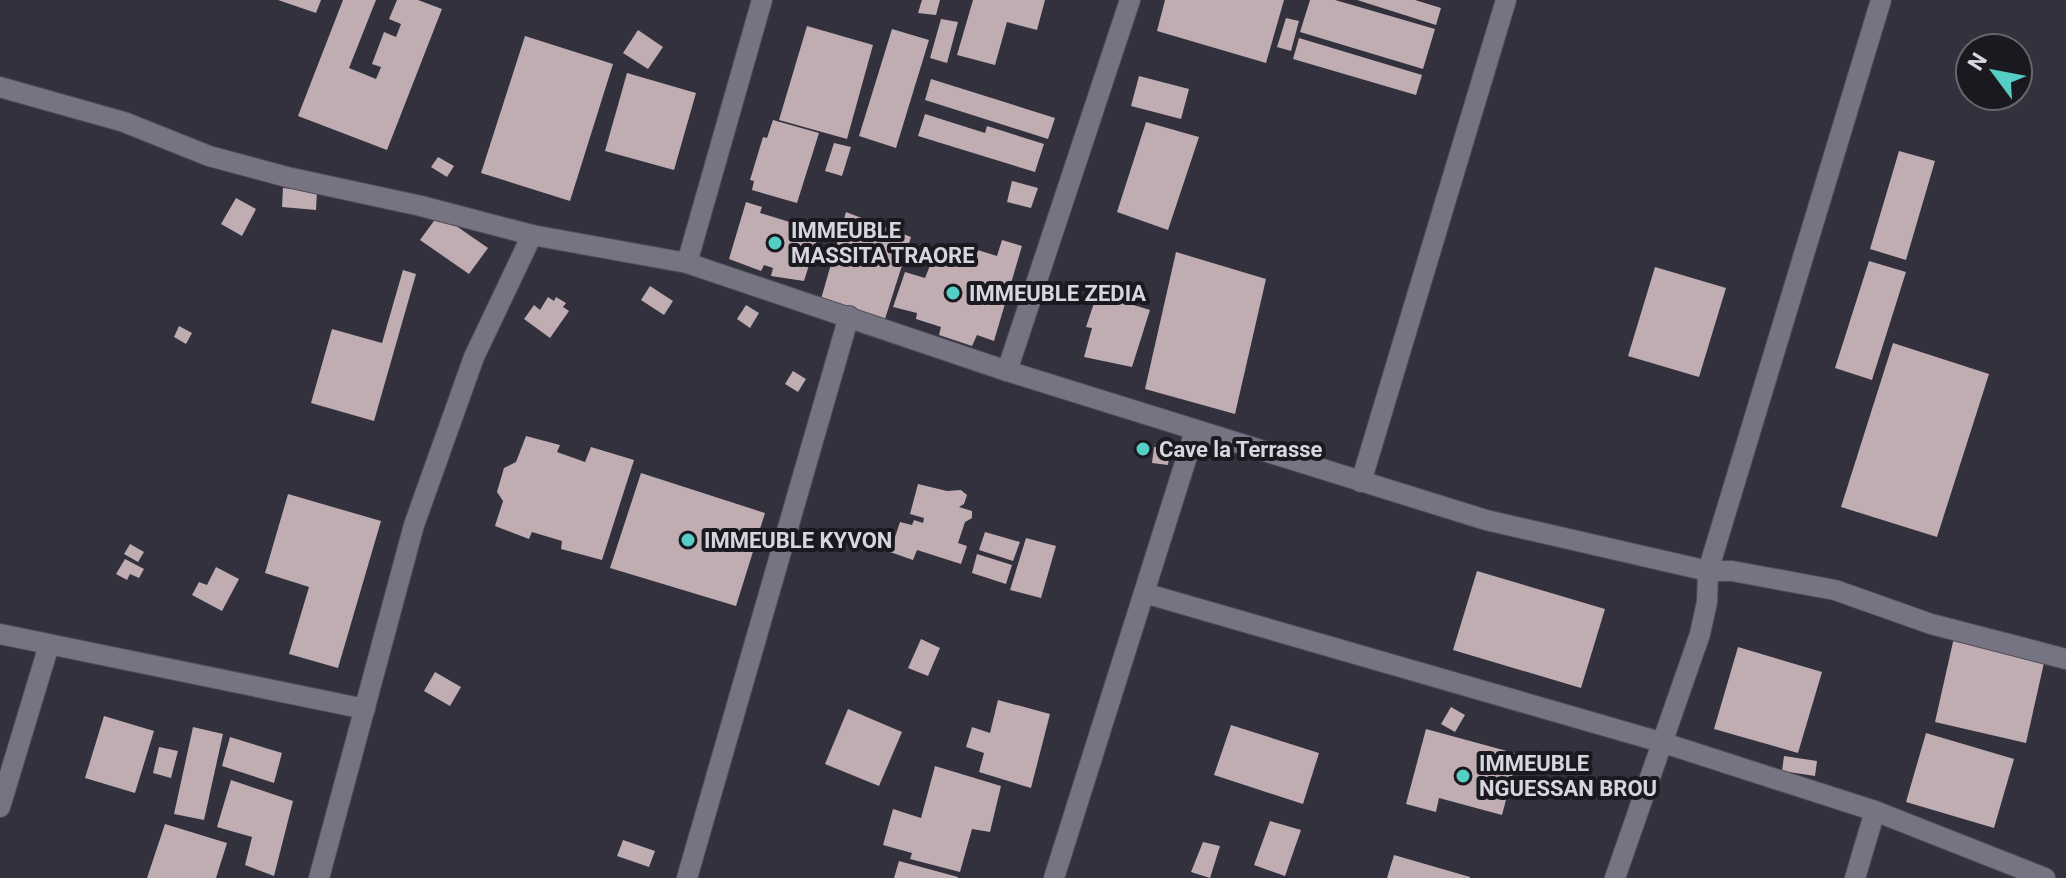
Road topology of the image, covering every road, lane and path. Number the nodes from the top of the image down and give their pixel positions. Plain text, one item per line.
1 (762, 0) edge
2 (1130, 0) edge
3 (1506, 0) edge
4 (1881, 0) edge
5 (0, 87) edge
6 (532, 235) junction
7 (687, 263) junction
8 (849, 316) junction
9 (1007, 371) junction
10 (1195, 431) junction
11 (1361, 482) junction
12 (1708, 571) junction
13 (1144, 593) junction
14 (0, 634) edge
15 (49, 645) junction
16 (2066, 659) edge
17 (365, 709) junction
18 (1664, 743) junction
19 (0, 807) edge
20 (1875, 811) junction
21 (319, 878) edge
22 (687, 878) edge
23 (1054, 878) edge
24 (1615, 878) edge
25 (1855, 878) edge
26 (2045, 878) edge

1 - 7 street
2 - 9 street
3 - 11 street
4 - 12 street
5 - 6 street
6 - 7 street
6 - 17 street
7 - 8 street
8 - 9 street
8 - 22 street
9 - 10 street
10 - 11 street
10 - 13 street
11 - 12 street
12 - 16 street
12 - 18 street
13 - 18 street
13 - 23 street
14 - 15 street
15 - 17 street
15 - 19 street
17 - 21 street
18 - 20 street
18 - 24 street
20 - 25 street
20 - 26 street

